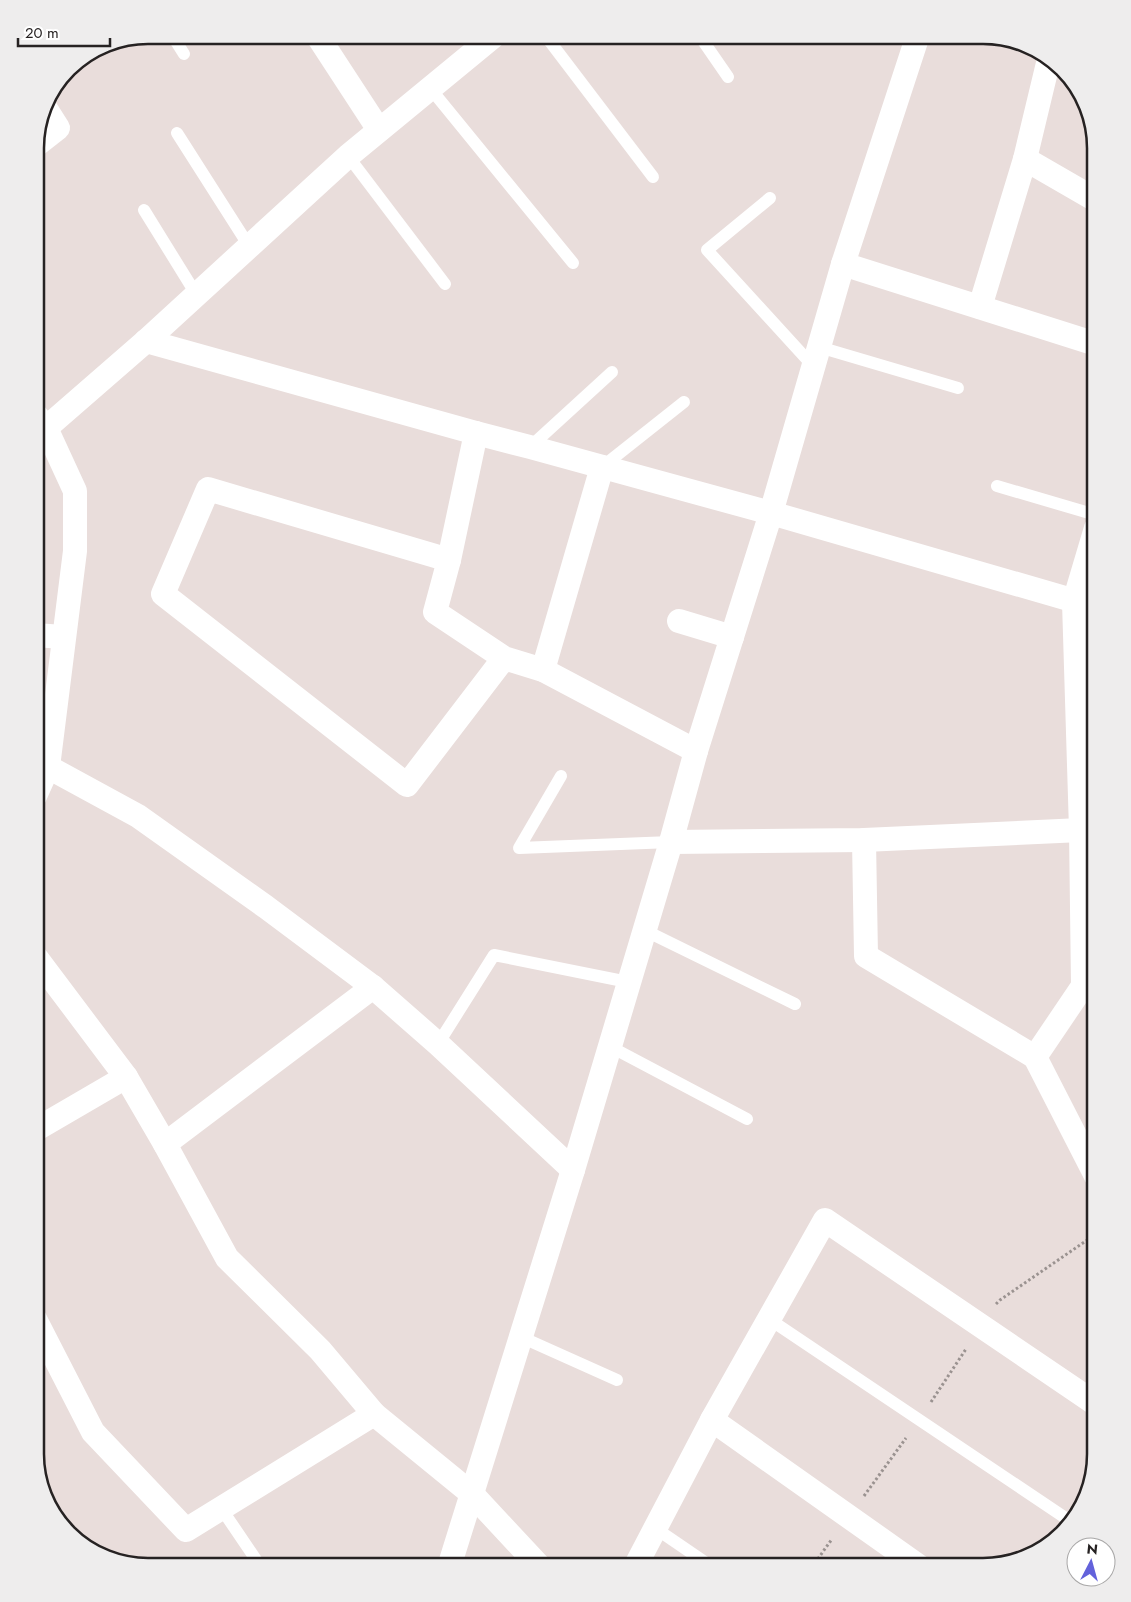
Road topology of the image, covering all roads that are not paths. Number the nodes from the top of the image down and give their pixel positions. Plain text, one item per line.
1 (178, 44) edge
2 (323, 44) edge
3 (484, 44) edge
4 (552, 44) edge
5 (705, 44) edge
6 (915, 44) edge
7 (184, 54) dead end
8 (1047, 66) edge
9 (728, 77) dead end
10 (430, 88) junction
11 (49, 115) edge
12 (379, 130) junction
13 (177, 133) dead end
14 (44, 139) edge
15 (348, 156) junction
16 (1025, 159) junction
17 (653, 177) dead end
18 (1087, 195) edge
19 (770, 198) dead end
20 (144, 210) dead end
21 (250, 246) junction
22 (573, 263) dead end
23 (843, 264) junction
24 (445, 284) dead end
25 (196, 294) junction
26 (980, 307) junction
27 (1087, 337) edge
28 (146, 341) junction
29 (816, 357) junction
30 (612, 372) dead end
31 (958, 388) dead end
32 (684, 402) dead end
33 (44, 419) edge
34 (44, 427) edge
35 (476, 434) junction
36 (530, 447) junction
37 (602, 467) junction
38 (997, 486) dead end
39 (1087, 511) edge
40 (770, 514) junction
41 (449, 560) junction
42 (1087, 590) edge
43 (1085, 604) edge
44 (679, 622) dead end
45 (44, 635) edge
46 (63, 637) junction
47 (732, 637) junction
48 (504, 658) junction
49 (543, 670) junction
50 (696, 751) junction
51 (48, 767) junction
52 (44, 776) edge
53 (561, 776) dead end
54 (1081, 830) junction
55 (864, 840) junction
56 (671, 842) junction
57 (644, 930) junction
58 (44, 968) edge
59 (628, 982) junction
60 (373, 987) junction
61 (795, 1004) dead end
62 (438, 1044) junction
63 (610, 1046) junction
64 (1035, 1057) junction
65 (126, 1077) junction
66 (747, 1119) dead end
67 (44, 1125) edge
68 (165, 1144) junction
69 (1087, 1158) edge
70 (573, 1170) junction
71 (769, 1319) junction
72 (44, 1336) edge
73 (521, 1337) junction
74 (617, 1380) dead end
75 (1087, 1398) edge
76 (374, 1414) junction
77 (712, 1420) junction
78 (472, 1494) junction
79 (222, 1508) junction
80 (1065, 1518) edge
81 (656, 1528) junction
82 (255, 1558) edge
83 (452, 1558) edge
84 (532, 1558) edge
85 (640, 1558) edge
86 (699, 1558) edge
87 (907, 1558) edge

1 - 7 lane
2 - 12 street
3 - 10 street
4 - 17 lane
5 - 9 lane
6 - 23 street
8 - 16 street
10 - 12 street
10 - 22 lane
11 - 14 street
12 - 15 street
13 - 21 lane
15 - 21 street
15 - 24 lane
16 - 18 street
16 - 26 street
19 - 29 lane
20 - 25 lane
21 - 25 street
23 - 26 street
23 - 29 street
25 - 28 street
26 - 27 street
28 - 33 street
28 - 35 street
29 - 31 lane
29 - 40 street
30 - 36 lane
32 - 37 lane
34 - 46 street
35 - 36 street
35 - 41 street
36 - 37 street
37 - 40 street
37 - 49 street
38 - 39 lane
40 - 43 street
40 - 47 street
41 - 48 street
41 - 48 street
42 - 43 street
43 - 54 street
44 - 47 street
45 - 46 street
46 - 51 street
47 - 50 street
48 - 49 street
49 - 50 street
50 - 56 street
51 - 52 street
51 - 60 street
53 - 56 lane
54 - 55 street
54 - 64 street
55 - 56 street
55 - 64 street
56 - 57 street
57 - 59 street
57 - 61 lane
58 - 65 street
59 - 62 lane
59 - 63 street
60 - 62 street
60 - 68 street
62 - 70 street
63 - 66 lane
63 - 70 street
64 - 69 street
65 - 67 street
65 - 68 street
68 - 76 street
70 - 73 street
71 - 75 street
71 - 77 street
71 - 80 lane
72 - 79 street
73 - 74 lane
73 - 78 street
76 - 78 street
76 - 79 street
77 - 81 street
77 - 87 street
78 - 83 street
78 - 84 street
79 - 82 lane
81 - 85 street
81 - 86 lane

